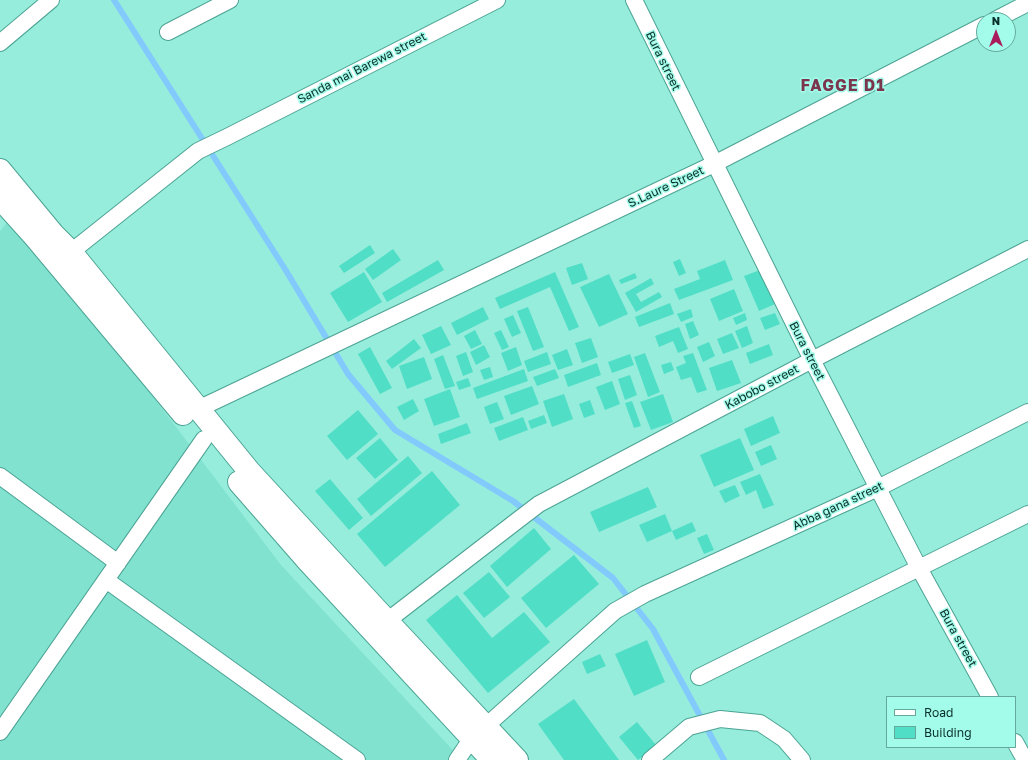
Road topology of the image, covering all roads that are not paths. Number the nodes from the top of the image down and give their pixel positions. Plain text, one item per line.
1 (51, 0) edge
2 (230, 0) edge
3 (497, 0) edge
4 (634, 0) edge
5 (1028, 3) edge
6 (1011, 12) edge
7 (976, 30) edge
8 (168, 32) dead end
9 (0, 43) edge
10 (714, 164) junction
11 (0, 170) edge
12 (2, 203) edge
13 (1028, 249) edge
14 (71, 252) junction
15 (812, 360) junction
16 (198, 409) junction
17 (1028, 412) edge
18 (204, 439) junction
19 (0, 476) edge
20 (878, 488) junction
21 (1028, 514) edge
22 (118, 563) junction
23 (919, 568) junction
24 (106, 580) junction
25 (387, 621) junction
26 (699, 677) dead end
27 (989, 696) edge
28 (0, 732) edge
29 (479, 732) junction
30 (1016, 744) edge
31 (357, 760) edge
32 (457, 760) edge
33 (492, 760) edge
34 (517, 760) edge
35 (650, 760) edge
36 (802, 760) edge
37 (1027, 760) edge

1 - 9 street
2 - 8 street
3 - 14 street, Sanda mai Barewa street
4 - 10 street, Bura street
5 - 6 street
7 - 10 street, S.Laure Street
10 - 15 street, Bura street
10 - 16 street, S.Laure Street
11 - 14 main road
12 - 18 main road
13 - 15 street, Kabobo street
14 - 16 main road
15 - 20 street, Bura street
15 - 25 street, Kabobo street
16 - 25 main road
17 - 20 street, Abba gana street
18 - 22 street
18 - 29 main road
19 - 22 street
20 - 23 street, Bura street
20 - 29 street, Abba gana street
21 - 23 street
22 - 24 street
23 - 26 street
23 - 27 street, Bura street
24 - 28 street
24 - 31 street
25 - 29 main road
29 - 32 street, Abba gana street
29 - 33 main road
29 - 34 main road
30 - 37 street
35 - 36 street

